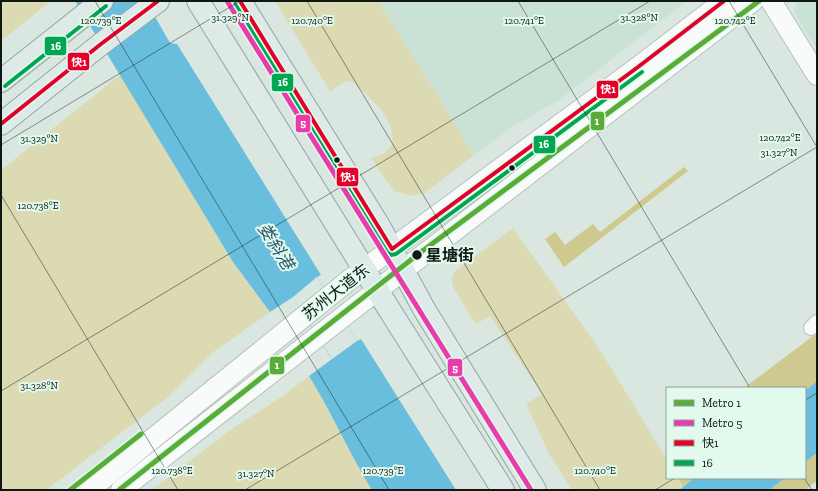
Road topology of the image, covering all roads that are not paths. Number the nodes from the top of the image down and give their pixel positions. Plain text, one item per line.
1 (102, 1) edge
2 (198, 1) edge
3 (240, 1) edge
4 (724, 1) edge
5 (753, 1) edge
6 (771, 1) edge
7 (154, 4) edge
8 (817, 74) edge
9 (1, 82) edge
10 (1, 124) edge
11 (392, 249) junction
12 (364, 270) junction
13 (404, 271) junction
14 (376, 290) junction
15 (89, 490) edge
16 (121, 490) edge
17 (503, 490) edge
18 (535, 490) edge

1 - 9 main road
2 - 12 main road
3 - 11 main road
4 - 11 main road, 苏州大道东
5 - 13 main road, 苏州大道东
6 - 8 main road
7 - 10 main road
11 - 12 main road, 苏州大道东
11 - 13 main road
12 - 14 main road
12 - 15 main road, 苏州大道东
13 - 14 main road, 苏州大道东
13 - 18 main road
14 - 16 main road, 苏州大道东
14 - 17 main road

